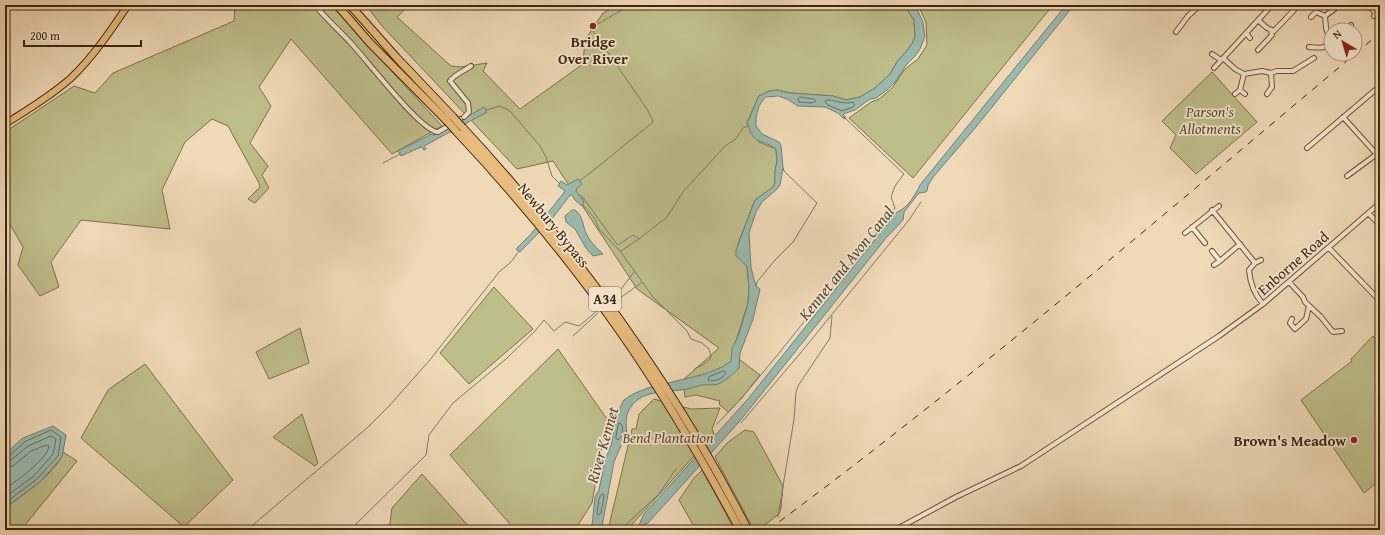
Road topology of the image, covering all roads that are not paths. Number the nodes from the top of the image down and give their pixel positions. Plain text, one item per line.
1 (128, 5) edge
2 (315, 5) edge
3 (337, 5) edge
4 (350, 5) edge
5 (1200, 5) edge
6 (1272, 5) edge
7 (1340, 5) edge
8 (1368, 5) edge
9 (1295, 9) dead end
10 (1325, 16) junction
11 (1374, 16) dead end
12 (1311, 17) dead end
13 (1258, 20) junction
14 (1326, 22) edge
15 (1176, 32) dead end
16 (1246, 33) junction
17 (1272, 34) junction
18 (1250, 38) dead end
19 (1309, 46) dead end
20 (1323, 48) edge
21 (1258, 50) dead end
22 (1212, 54) dead end
23 (1314, 58) dead end
24 (1222, 59) junction
25 (471, 66) dead end
26 (1214, 68) dead end
27 (1271, 73) junction
28 (1244, 74) junction
29 (1380, 86) edge
30 (1240, 90) junction
31 (1235, 94) dead end
32 (1245, 94) dead end
33 (1267, 94) dead end
34 (1343, 117) junction
35 (456, 119) junction
36 (5, 124) edge
37 (1307, 148) dead end
38 (1378, 156) edge
39 (1347, 176) dead end
40 (1380, 203) edge
41 (1219, 206) dead end
42 (1212, 210) junction
43 (1368, 213) junction
44 (1380, 225) edge
45 (1192, 227) junction
46 (1185, 233) dead end
47 (1205, 243) dead end
48 (1240, 244) junction
49 (1328, 248) junction
50 (1212, 251) dead end
51 (1261, 260) dead end
52 (1220, 261) junction
53 (1255, 263) junction
54 (1214, 265) dead end
55 (1289, 282) junction
56 (1380, 301) edge
57 (1263, 304) junction
58 (1309, 306) junction
59 (1292, 319) dead end
60 (1342, 331) dead end
61 (654, 376) junction
62 (699, 447) junction
63 (745, 529) edge
64 (895, 530) edge

1 - 36 main road
2 - 35 street
3 - 35 highway, Newbury Bypass / A34
4 - 35 highway, Newbury Bypass / A34
5 - 15 street
6 - 13 street
7 - 10 street
8 - 11 street
9 - 17 street
10 - 12 street
10 - 14 street
13 - 16 street
13 - 17 street
16 - 18 street
16 - 24 street
17 - 21 street
19 - 20 street
22 - 24 street
23 - 27 street
24 - 26 street
24 - 28 street
25 - 35 street
27 - 28 street
27 - 33 street
28 - 30 street
29 - 34 street
30 - 31 street
30 - 32 street
34 - 37 street
34 - 38 street
35 - 61 highway, Newbury Bypass / A34, bridge
38 - 39 street
40 - 43 street, Enborne Road
41 - 42 street
42 - 45 street
42 - 48 street
43 - 44 street
43 - 49 street, Enborne Road
45 - 46 street
45 - 47 street
48 - 52 street
48 - 53 street
49 - 55 street, Enborne Road
49 - 56 street
50 - 52 street
51 - 53 street
52 - 54 street
53 - 57 street
55 - 57 street, Enborne Road
55 - 58 street
57 - 64 street, Enborne Road
58 - 59 street
58 - 60 street
61 - 62 highway, Newbury Bypass / A34
61 - 62 highway, Newbury Bypass / A34
62 - 63 highway, Newbury Bypass / A34

